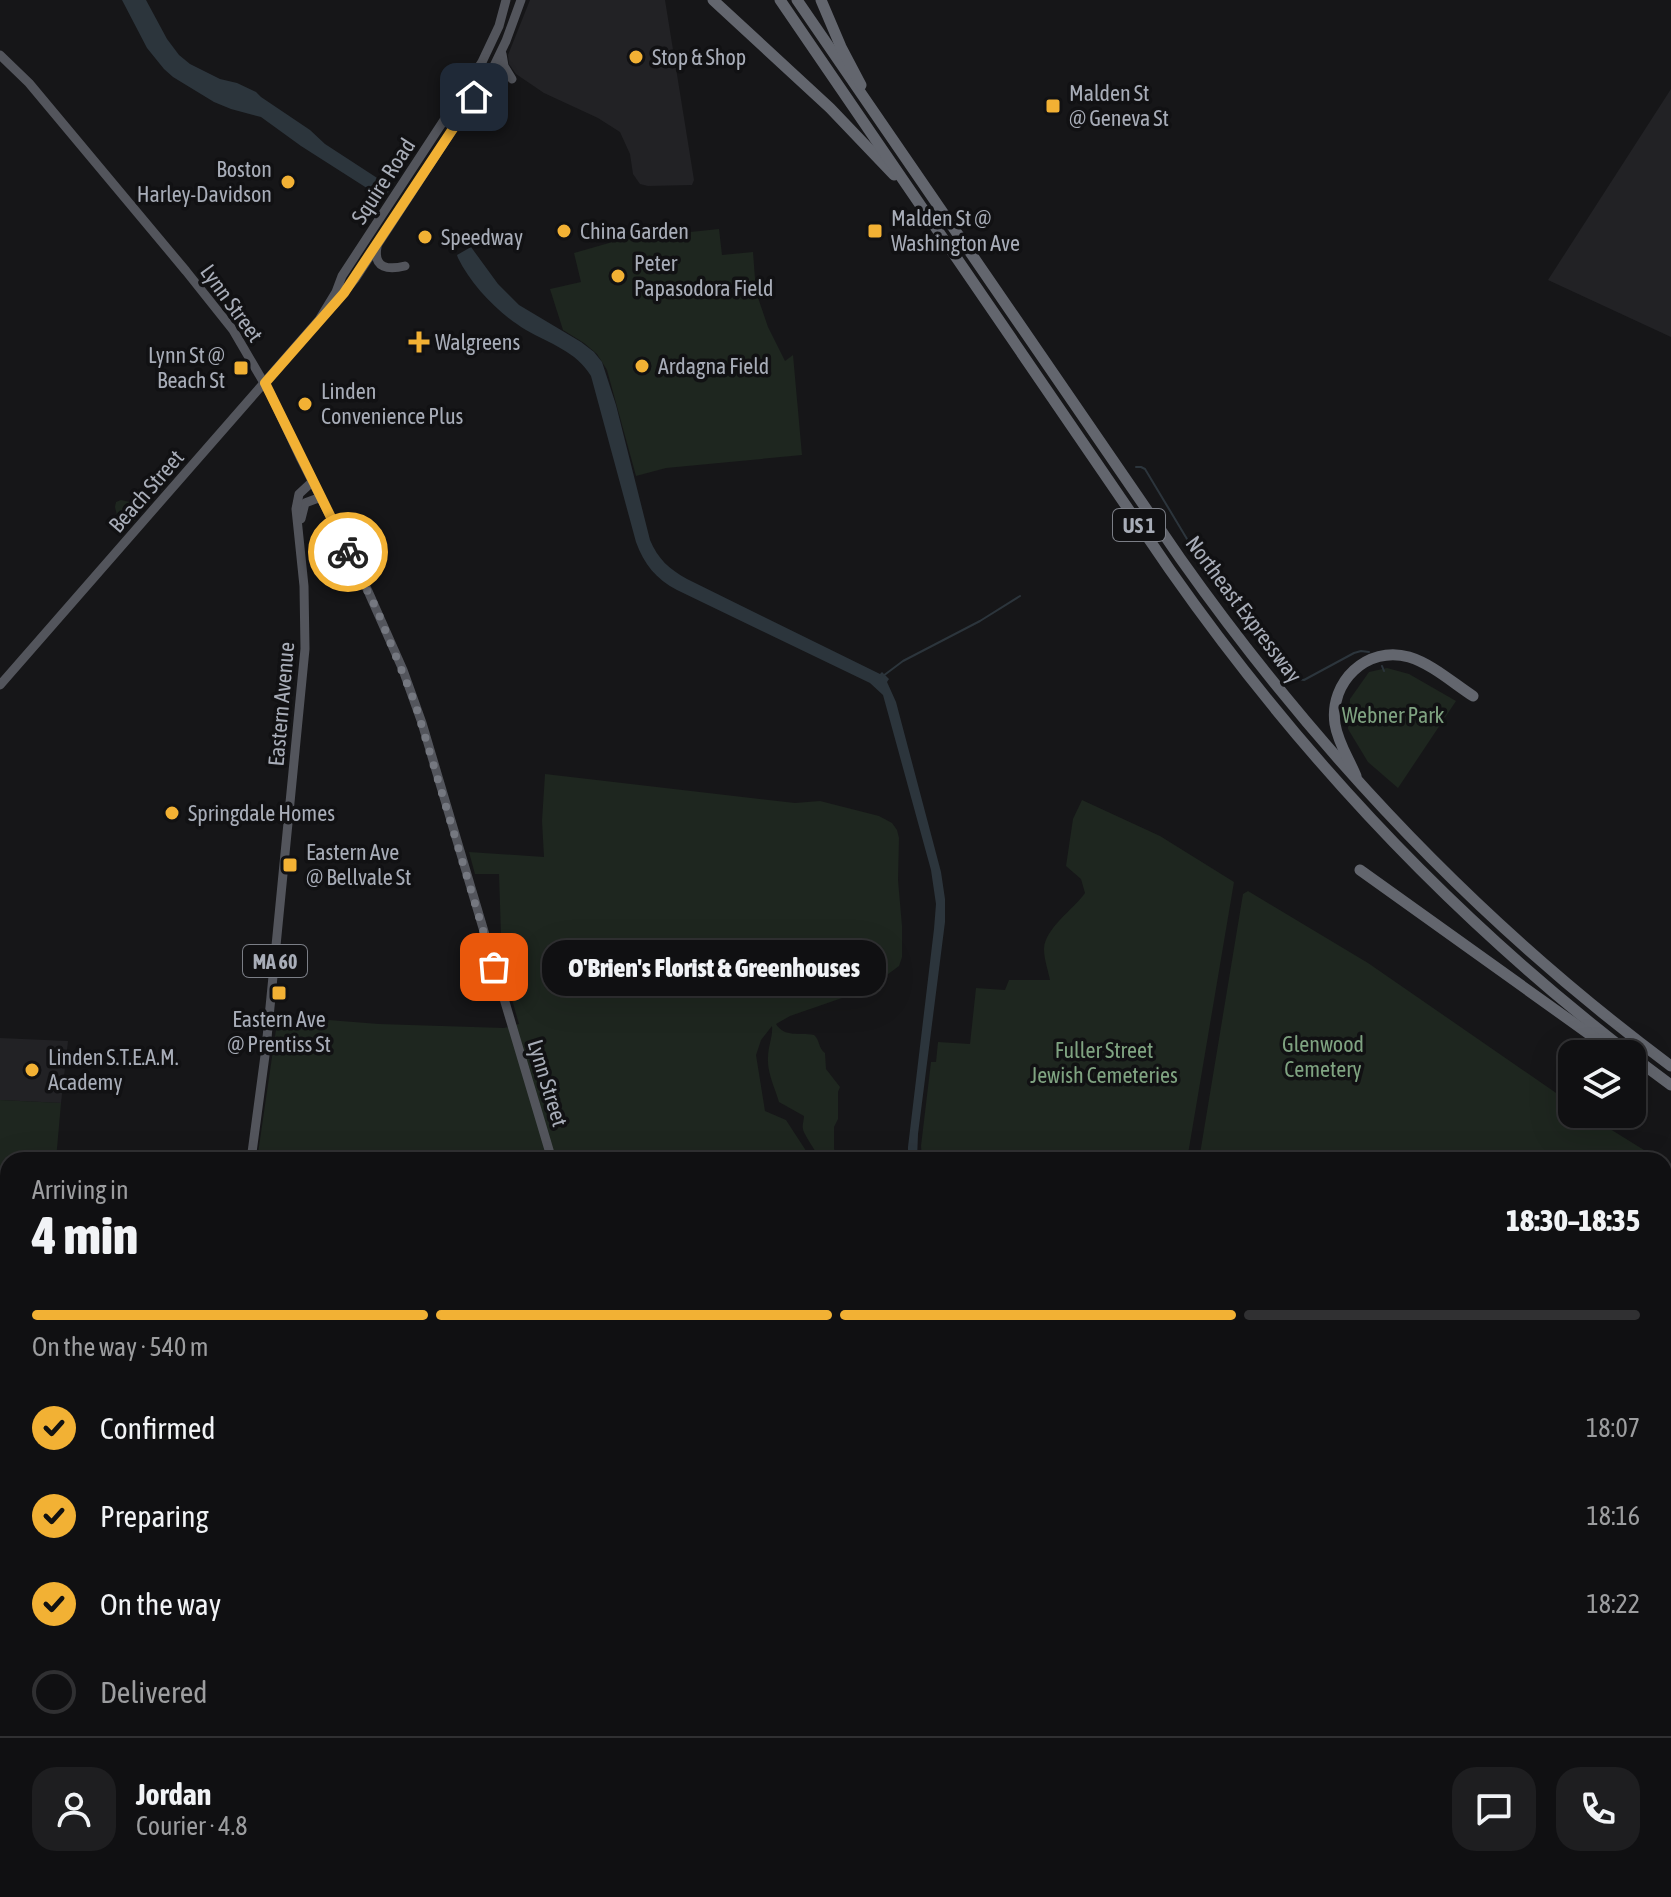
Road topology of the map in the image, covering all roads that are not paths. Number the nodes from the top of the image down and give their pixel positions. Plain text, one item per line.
1 (506, 0) edge
2 (521, 0) edge
3 (713, 0) edge
4 (780, 0) edge
5 (797, 0) edge
6 (821, 0) edge
7 (502, 50) junction
8 (0, 55) edge
9 (512, 79) dead end
10 (868, 104) junction
11 (913, 194) junction
12 (380, 241) junction
13 (405, 266) dead end
14 (344, 293) joint
15 (333, 297) joint
16 (319, 320) junction
17 (265, 383) junction
18 (313, 481) junction
19 (321, 497) junction
20 (300, 538) junction
21 (0, 685) edge
22 (1473, 696) dead end
23 (1360, 784) junction
24 (1360, 870) dead end
25 (1597, 1040) edge
26 (1611, 1040) edge
27 (1671, 1066) edge
28 (1646, 1067) edge
29 (1671, 1085) edge
30 (252, 1152) edge
31 (550, 1152) edge

1 - 15 main road, Squire Road
2 - 7 main road, Squire Road
3 - 11 highway
4 - 11 highway, Northeast Expressway / US 1
5 - 10 highway, US 1
6 - 10 highway
7 - 9 main road
7 - 12 main road, Squire Road
8 - 17 main road, Lynn Street
10 - 23 highway, Northeast Expressway / US 1
11 - 26 highway, Northeast Expressway / US 1
12 - 13 main road
12 - 14 main road, Squire Road
14 - 16 main road, Beach Street
15 - 16 main road, Beach Street
16 - 17 main road, Beach Street
17 - 18 main road, Lynn Street
17 - 21 main road, Beach Street
18 - 19 main road, Lynn Street
18 - 20 main road, Eastern Avenue / MA 60
19 - 20 main road, Eastern Avenue / MA 60
19 - 31 main road, Lynn Street
20 - 30 main road, Eastern Avenue / MA 60
22 - 23 highway
23 - 27 highway, Northeast Expressway / US 1
24 - 25 highway
28 - 29 highway, Northeast Expressway

